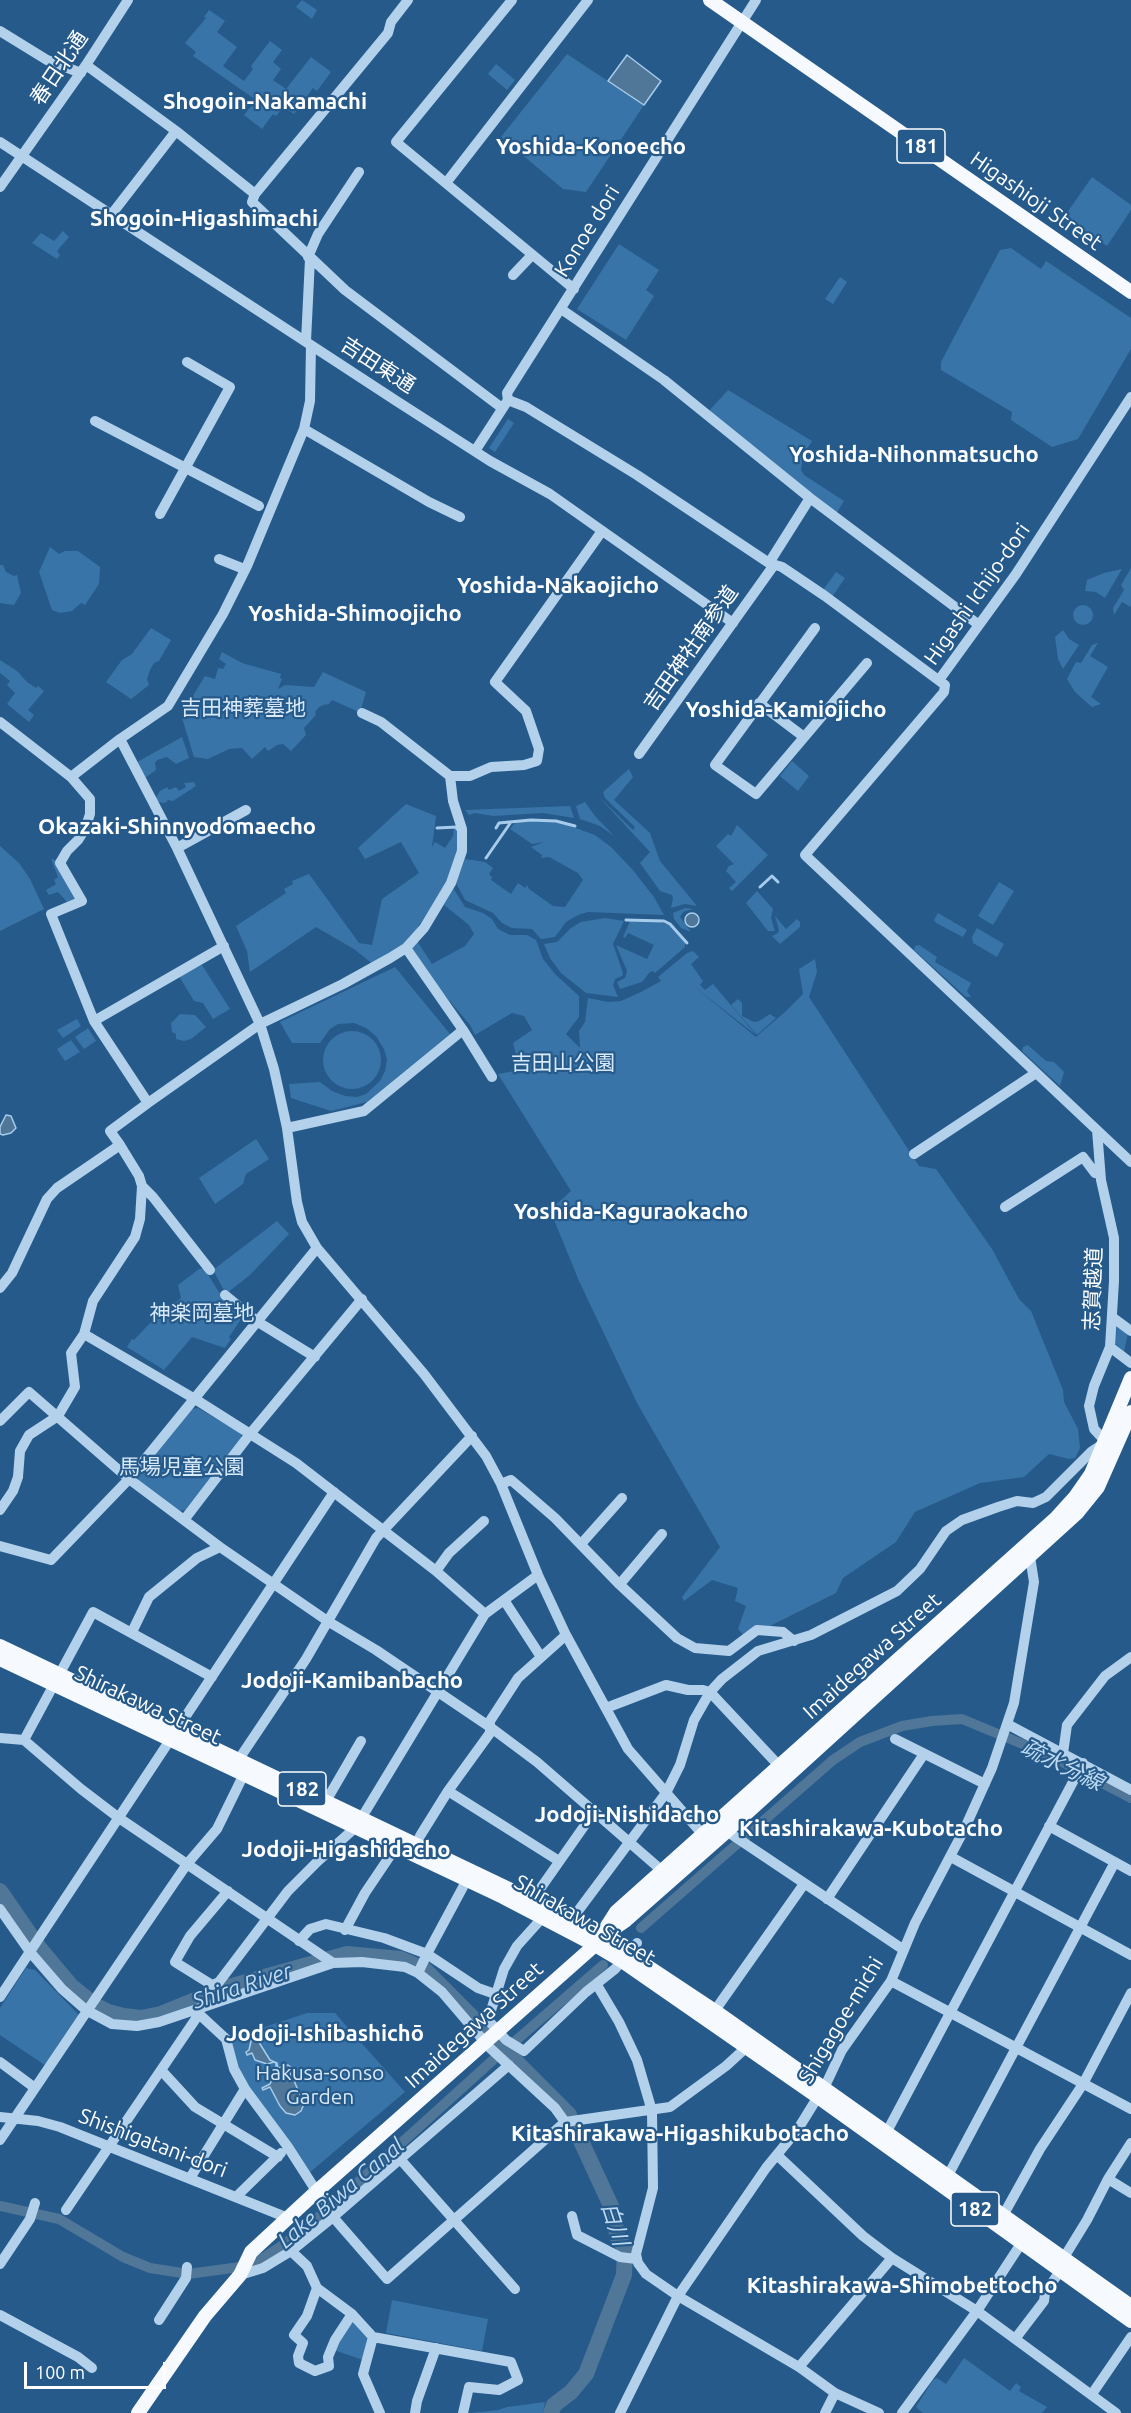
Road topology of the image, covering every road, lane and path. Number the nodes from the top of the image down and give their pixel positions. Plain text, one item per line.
1 (128, 0) edge
2 (408, 0) edge
3 (512, 0) edge
4 (588, 0) edge
5 (710, 0) edge
6 (756, 0) edge
7 (742, 22) junction
8 (0, 31) edge
9 (83, 69) junction
10 (176, 131) junction
11 (0, 142) edge
12 (21, 156) junction
13 (359, 172) dead end
14 (446, 183) junction
15 (0, 187) edge
16 (255, 194) junction
17 (111, 215) junction
18 (532, 255) junction
19 (309, 258) junction
20 (513, 275) dead end
21 (574, 289) junction
22 (1131, 292) edge
23 (561, 309) junction
24 (309, 343) junction
25 (187, 362) dead end
26 (1131, 397) edge
27 (505, 404) junction
28 (95, 421) dead end
29 (304, 429) junction
30 (475, 451) junction
31 (185, 468) junction
32 (810, 498) junction
33 (259, 506) dead end
34 (160, 514) dead end
35 (460, 518) dead end
36 (602, 531) junction
37 (219, 559) dead end
38 (771, 564) junction
39 (244, 569) junction
40 (733, 623) junction
41 (979, 626) junction
42 (815, 628) dead end
43 (867, 663) dead end
44 (939, 680) junction
45 (759, 703) junction
46 (362, 713) dead end
47 (0, 722) edge
48 (804, 737) junction
49 (120, 739) junction
50 (639, 754) dead end
51 (450, 776) junction
52 (71, 777) junction
53 (246, 810) dead end
54 (177, 848) junction
55 (224, 946) junction
56 (406, 948) junction
57 (94, 1021) junction
58 (260, 1024) junction
59 (463, 1030) junction
60 (1036, 1073) junction
61 (492, 1077) dead end
62 (148, 1103) junction
63 (287, 1128) junction
64 (1096, 1130) junction
65 (120, 1145) junction
66 (914, 1154) dead end
67 (1131, 1162) edge
68 (1100, 1174) junction
69 (142, 1186) junction
70 (1005, 1207) dead end
71 (317, 1248) junction
72 (210, 1270) dead end
73 (0, 1288) edge
74 (225, 1295) dead end
75 (362, 1299) junction
76 (1112, 1317) junction
77 (258, 1322) junction
78 (1131, 1331) edge
79 (84, 1334) junction
80 (1110, 1347) junction
81 (315, 1356) junction
82 (1131, 1363) edge
83 (1131, 1378) edge
84 (195, 1399) junction
85 (1131, 1412) edge
86 (58, 1416) junction
87 (0, 1422) edge
88 (250, 1434) junction
89 (472, 1436) junction
90 (1106, 1442) junction
91 (129, 1479) junction
92 (501, 1484) junction
93 (334, 1492) junction
94 (622, 1498) dead end
95 (0, 1510) edge
96 (184, 1520) junction
97 (484, 1521) dead end
98 (383, 1530) junction
99 (662, 1534) dead end
100 (581, 1544) junction
101 (0, 1546) edge
102 (220, 1547) junction
103 (1029, 1551) junction
104 (436, 1571) junction
105 (538, 1575) junction
106 (273, 1584) junction
107 (620, 1584) junction
108 (504, 1600) junction
109 (485, 1614) junction
110 (329, 1622) junction
111 (132, 1632) junction
112 (566, 1635) junction
113 (794, 1641) junction
114 (0, 1646) edge
115 (541, 1657) junction
116 (1131, 1657) edge
117 (0, 1659) edge
118 (212, 1677) junction
119 (57, 1679) junction
120 (437, 1692) junction
121 (710, 1692) junction
122 (606, 1708) junction
123 (1008, 1724) junction
124 (490, 1727) junction
125 (174, 1735) junction
126 (0, 1738) edge
127 (895, 1739) dead end
128 (24, 1740) junction
129 (361, 1740) dead end
130 (1063, 1753) junction
131 (924, 1754) junction
132 (239, 1759) junction
133 (1083, 1763) junction
134 (783, 1771) junction
135 (244, 1774) junction
136 (985, 1784) junction
137 (1131, 1790) edge
138 (448, 1791) junction
139 (666, 1793) junction
140 (324, 1806) junction
141 (594, 1812) junction
142 (119, 1818) junction
143 (359, 1823) junction
144 (1049, 1827) junction
145 (731, 1835) junction
146 (707, 1839) junction
147 (630, 1843) junction
148 (396, 1847) junction
149 (414, 1850) junction
150 (951, 1857) junction
151 (560, 1862) junction
152 (1115, 1862) junction
153 (188, 1864) junction
154 (1131, 1871) edge
155 (469, 1875) junction
156 (667, 1875) junction
157 (804, 1884) junction
158 (228, 1891) junction
159 (1014, 1891) junction
160 (533, 1899) junction
161 (827, 1899) junction
162 (0, 1909) edge
163 (267, 1917) junction
164 (543, 1917) junction
165 (572, 1919) junction
166 (1081, 1927) junction
167 (345, 1930) junction
168 (299, 1941) junction
169 (598, 1941) junction
170 (31, 1950) junction
171 (904, 1950) junction
172 (629, 1953) junction
173 (427, 1954) junction
174 (1131, 1954) edge
175 (328, 1960) junction
176 (418, 1972) junction
177 (891, 1981) junction
178 (597, 1985) junction
179 (1131, 1993) edge
180 (495, 1994) junction
181 (0, 1997) edge
182 (90, 2005) junction
183 (199, 2012) junction
184 (949, 2012) junction
185 (711, 2016) junction
186 (492, 2038) junction
187 (750, 2044) junction
188 (1016, 2048) junction
189 (0, 2062) edge
190 (509, 2065) junction
191 (161, 2070) junction
192 (1083, 2084) junction
193 (35, 2088) junction
194 (245, 2089) junction
195 (821, 2093) junction
196 (1131, 2109) edge
197 (652, 2111) junction
198 (0, 2117) edge
199 (15, 2118) junction
200 (570, 2121) junction
201 (223, 2125) junction
202 (884, 2137) junction
203 (0, 2140) edge
204 (1131, 2143) edge
205 (110, 2146) junction
206 (288, 2147) junction
207 (777, 2155) junction
208 (278, 2157) junction
209 (400, 2159) junction
210 (190, 2178) junction
211 (1108, 2179) junction
212 (945, 2181) junction
213 (316, 2192) junction
214 (1131, 2193) edge
215 (237, 2196) junction
216 (33, 2209) dead end
217 (66, 2210) dead end
218 (329, 2212) junction
219 (572, 2216) dead end
220 (288, 2218) junction
221 (456, 2220) junction
222 (1000, 2221) junction
223 (1024, 2238) junction
224 (291, 2251) junction
225 (629, 2258) junction
226 (892, 2258) junction
227 (0, 2264) edge
228 (1060, 2266) junction
229 (244, 2268) junction
230 (186, 2272) dead end
231 (317, 2288) junction
232 (515, 2289) dead end
233 (678, 2296) junction
234 (1131, 2306) edge
235 (977, 2311) junction
236 (352, 2314) junction
237 (0, 2315) edge
238 (159, 2320) dead end
239 (1131, 2320) edge
240 (373, 2337) junction
241 (1131, 2337) edge
242 (1016, 2339) junction
243 (436, 2348) junction
244 (799, 2367) junction
245 (92, 2368) dead end
246 (835, 2393) junction
247 (1092, 2394) junction
248 (138, 2413) edge
249 (380, 2413) edge
250 (415, 2413) edge
251 (464, 2413) edge
252 (620, 2413) edge
253 (825, 2413) edge
254 (879, 2413) edge
255 (902, 2413) edge
256 (1116, 2413) edge

1 - 9 street, 春日北通
2 - 16 street
3 - 14 street
4 - 14 street
5 - 7 main road, Higashioji Street / 181
6 - 7 street, Konoe dori
7 - 21 street, Konoe dori
7 - 22 main road, Higashioji Street / 181
8 - 9 street
9 - 10 street
9 - 12 street, 春日北通
10 - 16 street
10 - 17 street
11 - 12 street, 吉田東通
12 - 15 street, 春日北通
12 - 17 street, 吉田東通
13 - 19 street
14 - 18 street
16 - 19 street
17 - 24 street, 吉田東通
18 - 20 street
18 - 21 street
19 - 24 street
19 - 27 street
21 - 23 street, Konoe dori
23 - 27 street, Konoe dori
23 - 32 street
24 - 29 street
24 - 30 street, 吉田東通
25 - 31 street
26 - 41 street, Higashi Ichijo-dori
27 - 30 street, Konoe dori
27 - 38 street
28 - 31 street
29 - 35 street
29 - 39 street
30 - 36 street, 吉田東通
31 - 33 street
31 - 34 street
32 - 38 street, 吉田神社南参道
32 - 41 street
36 - 40 street, 吉田東通
36 - 51 street
37 - 39 street
38 - 40 street, 吉田神社南参道
38 - 44 street
39 - 49 street
40 - 50 street, 吉田神社南参道
41 - 44 street, Higashi Ichijo-dori
42 - 45 street
43 - 48 street
44 - 60 street, Higashi Ichijo-dori
45 - 48 street
45 - 48 street
46 - 51 street
47 - 52 street
49 - 52 street
49 - 54 street
51 - 56 street
52 - 57 street
53 - 54 street
54 - 55 street
55 - 57 street
55 - 58 street
56 - 58 street
56 - 59 street
57 - 62 street
58 - 62 street
58 - 63 street
59 - 61 street
59 - 63 street
60 - 64 street
60 - 66 street
62 - 65 street
63 - 71 street
64 - 67 street
64 - 68 street, 志賀越道
65 - 69 street
65 - 73 street
68 - 70 street
68 - 76 street, 志賀越道
69 - 72 street
69 - 79 street
71 - 75 street
71 - 77 street
74 - 77 street
75 - 81 street
75 - 89 street
76 - 78 street
76 - 80 street, 志賀越道
77 - 81 street
77 - 84 street
79 - 84 street
79 - 86 street
80 - 82 street
80 - 90 street, 志賀越道
81 - 88 street
83 - 90 main road, Imaidegawa Street
84 - 88 street
84 - 91 street
85 - 103 main road, Imaidegawa Street
86 - 87 street
86 - 91 street
86 - 95 street
88 - 93 street
88 - 96 street
89 - 92 street
89 - 98 street
90 - 103 main road, Imaidegawa Street
90 - 113 street
91 - 96 street
91 - 101 street
92 - 100 street
92 - 105 street
93 - 98 street
93 - 106 street
94 - 100 street
96 - 102 street
97 - 104 street
98 - 104 street
98 - 110 street
99 - 107 street
100 - 107 street
102 - 106 street
102 - 111 street
103 - 123 street, Shigagoe-michi
103 - 134 main road, Imaidegawa Street
104 - 109 street
105 - 108 street
105 - 112 street
106 - 110 street
106 - 118 street
107 - 113 street
108 - 109 street
108 - 115 street
109 - 120 street
110 - 120 street
110 - 132 street
111 - 118 street
111 - 119 street
112 - 115 street
112 - 122 street
113 - 121 street
114 - 119 main road, Shirakawa Street / 182
115 - 124 street
116 - 130 street
117 - 119 main road, Shirakawa Street / 182
118 - 125 street
119 - 125 main road, Shirakawa Street / 182
119 - 128 street
120 - 124 street
120 - 143 street
121 - 122 street
121 - 134 street
121 - 139 street
122 - 139 street
123 - 130 street
123 - 136 street, Shigagoe-michi
124 - 138 street
124 - 141 street
125 - 132 main road, Shirakawa Street / 182
125 - 135 main road, Shirakawa Street / 182
125 - 142 street
126 - 128 street
127 - 131 street
128 - 142 street
129 - 140 street
130 - 133 street
131 - 136 street
131 - 161 street
132 - 135 street
132 - 140 main road, Shirakawa Street / 182
133 - 137 street
133 - 144 street
134 - 145 main road, Imaidegawa Street
135 - 140 main road, Shirakawa Street / 182
135 - 153 street
136 - 150 street, Shigagoe-michi
138 - 149 street
138 - 151 street
139 - 146 street
139 - 147 street
140 - 143 main road, Shirakawa Street / 182
141 - 147 street
141 - 151 street
142 - 153 street
142 - 170 street
143 - 148 main road, Shirakawa Street / 182
143 - 149 main road, Shirakawa Street / 182
143 - 163 street
144 - 152 street
144 - 159 street
145 - 146 main road, Imaidegawa Street
145 - 157 street
146 - 156 main road, Imaidegawa Street
147 - 156 street
147 - 165 street
148 - 149 main road, Shirakawa Street / 182
148 - 167 street
149 - 155 main road, Shirakawa Street / 182
150 - 159 street
150 - 171 street, Shigagoe-michi
151 - 160 street
152 - 154 street
152 - 166 street
153 - 158 street
153 - 182 street
155 - 160 main road, Shirakawa Street / 182
155 - 164 main road, Shirakawa Street / 182
155 - 173 street
156 - 169 main road, Imaidegawa Street
157 - 161 street
157 - 185 street
158 - 163 street
158 - 163 street
159 - 166 street
159 - 184 street
160 - 165 main road, Shirakawa Street / 182
161 - 171 street
162 - 170 street
163 - 168 street
164 - 169 main road, Shirakawa Street / 182
164 - 180 street
165 - 169 main road, Shirakawa Street / 182
166 - 174 street
166 - 188 street
167 - 168 street
167 - 173 street
168 - 175 street
169 - 172 main road, Shirakawa Street / 182
169 - 186 main road, Imaidegawa Street
170 - 181 street
170 - 182 street
171 - 177 street, Shigagoe-michi
172 - 178 street
172 - 185 main road, Shirakawa Street / 182
173 - 176 street
173 - 180 street
175 - 176 street
175 - 183 street
176 - 186 street
177 - 184 street
177 - 195 street, Shigagoe-michi
178 - 186 street
178 - 197 street
179 - 192 street
180 - 186 street
182 - 183 street
182 - 193 street
183 - 191 street
183 - 194 street
184 - 188 street
184 - 202 street
185 - 187 main road, Shirakawa Street / 182
186 - 190 street
186 - 213 main road, Imaidegawa Street
187 - 195 main road, Shirakawa Street / 182
187 - 197 street
188 - 192 street
188 - 212 street
189 - 193 street
190 - 200 street
190 - 209 street
191 - 201 street
191 - 205 street
192 - 196 street
192 - 222 street
193 - 199 street
194 - 201 street
194 - 206 street
195 - 202 main road, Shirakawa Street / 182
195 - 207 street, Shigagoe-michi
197 - 200 street
197 - 225 street
198 - 199 street, Shishigatani-dori
199 - 203 street
199 - 205 street, Shishigatani-dori
200 - 221 street
201 - 208 street
201 - 210 street
202 - 212 main road, Shirakawa Street / 182
204 - 211 street
205 - 210 street, Shishigatani-dori
205 - 217 street
206 - 208 street
206 - 213 street
207 - 226 street
207 - 233 street, Shigagoe-michi
208 - 215 street
209 - 218 street
209 - 221 street
210 - 215 street, Shishigatani-dori
211 - 214 street
211 - 228 street
212 - 222 main road, Shirakawa Street / 182
213 - 218 street
213 - 220 main road, Imaidegawa Street
215 - 220 street, Shishigatani-dori
216 - 227 street
218 - 221 street
218 - 224 street
219 - 225 street
220 - 229 main road, Imaidegawa Street
221 - 232 street
222 - 223 main road, Shirakawa Street / 182
223 - 228 main road, Shirakawa Street / 182
223 - 235 street
224 - 229 street
224 - 231 street
225 - 233 street
226 - 235 street
226 - 244 street
228 - 234 main road, Shirakawa Street / 182
228 - 239 main road, Shirakawa Street / 182
228 - 242 street
229 - 248 main road, Imaidegawa Street
230 - 238 street
231 - 236 street
231 - 236 street
233 - 244 street
233 - 252 street, Shigagoe-michi
235 - 242 street
235 - 255 street
236 - 240 street
237 - 245 street
240 - 243 street
240 - 249 street
241 - 247 street
242 - 247 street
243 - 250 street
243 - 251 street
244 - 246 street
246 - 253 street
246 - 254 street
247 - 256 street

